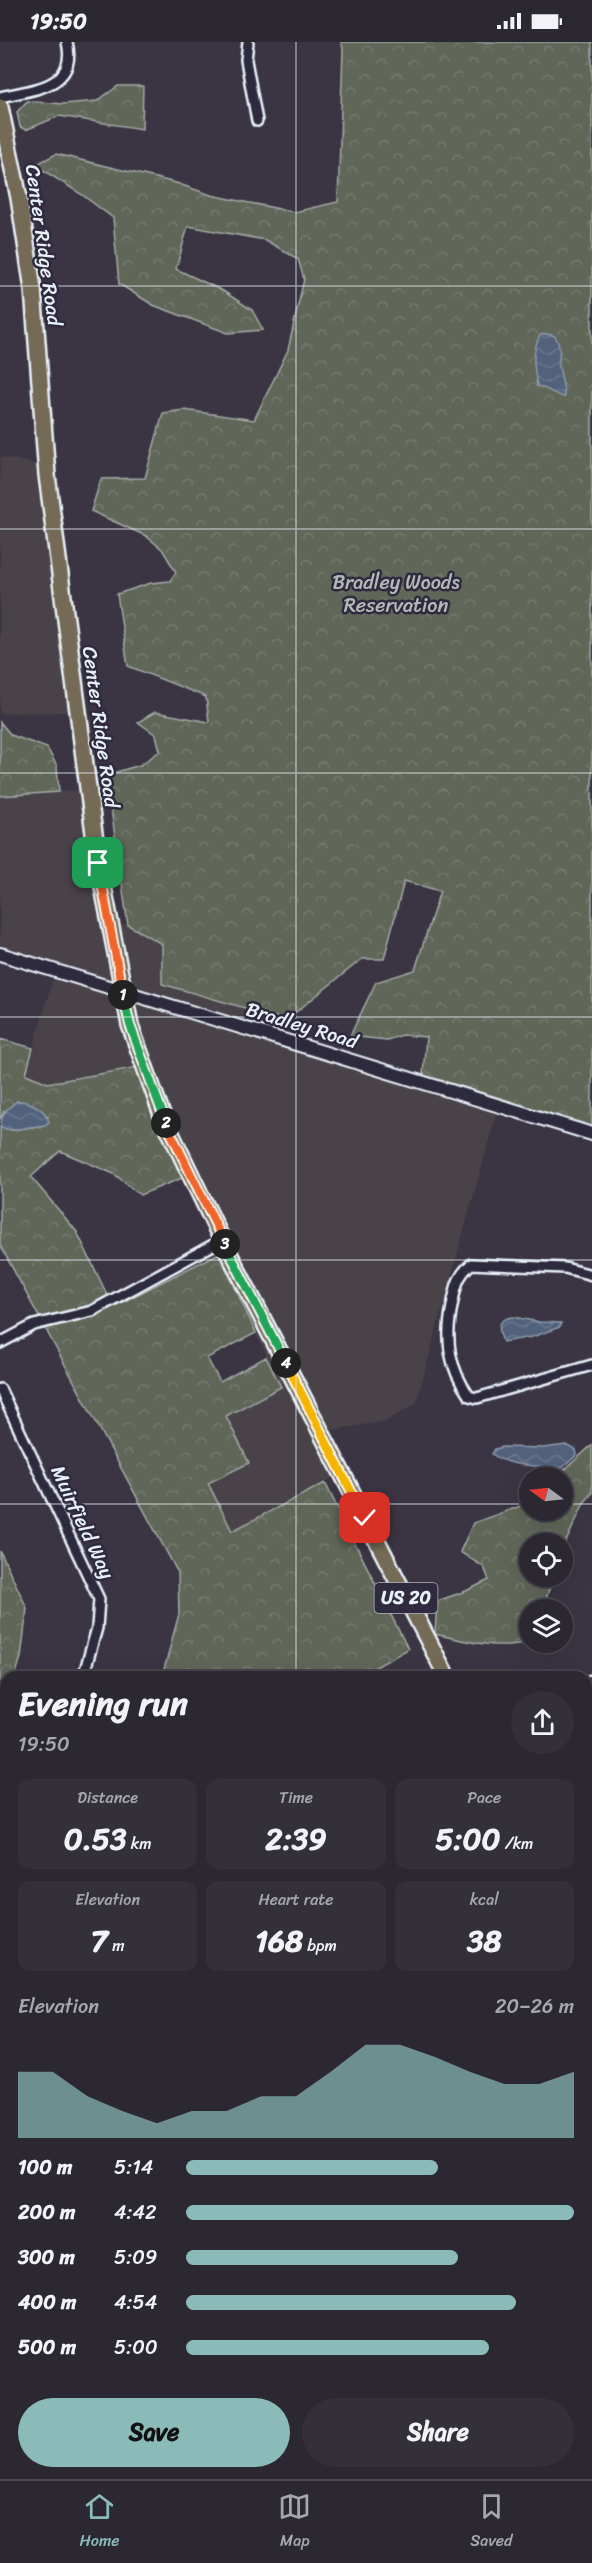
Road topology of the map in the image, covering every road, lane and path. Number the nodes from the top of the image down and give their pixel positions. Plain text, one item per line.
1 (67, 42) edge
2 (248, 42) edge
3 (0, 97) edge
4 (0, 107) edge
5 (256, 122) dead end
6 (0, 954) edge
7 (122, 991) junction
8 (592, 1134) edge
9 (222, 1240) junction
10 (592, 1275) edge
11 (0, 1343) edge
12 (592, 1365) edge
13 (0, 1389) edge
14 (85, 1671) edge
15 (444, 1671) edge

1 - 3 street
2 - 5 street
4 - 7 main road, Center Ridge Road / US 20
6 - 7 street, Bradley Road
7 - 8 street, Bradley Road
7 - 9 main road, Center Ridge Road / US 20
9 - 11 street
9 - 15 main road, Center Ridge Road / US 20
10 - 12 street
13 - 14 street, Muirfield Way

